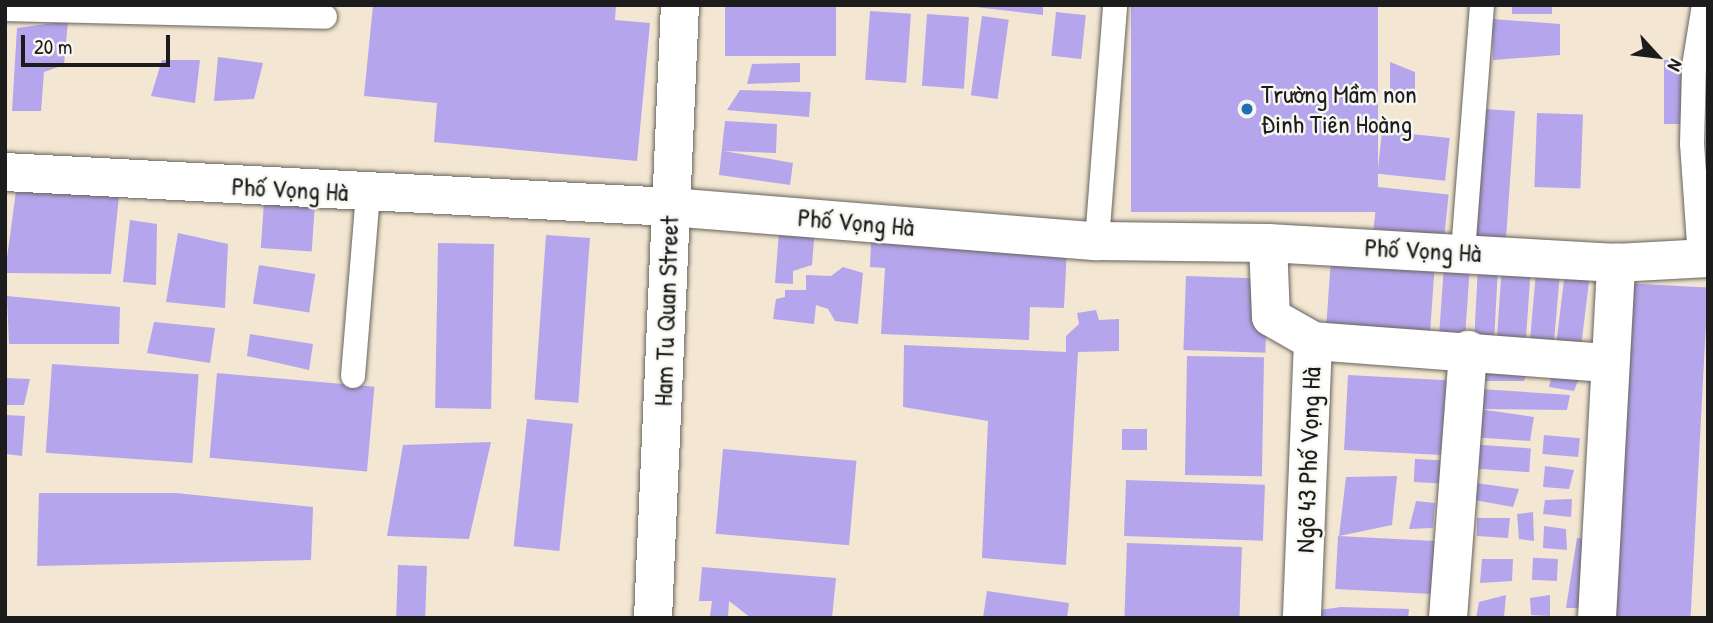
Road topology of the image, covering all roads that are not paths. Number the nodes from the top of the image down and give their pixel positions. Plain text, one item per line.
1 (680, 5) edge
2 (1115, 5) edge
3 (1482, 5) edge
4 (1704, 5) edge
5 (5, 9) edge
6 (325, 18) dead end
7 (5, 172) edge
8 (368, 194) junction
9 (670, 207) junction
10 (1097, 241) junction
11 (1268, 243) junction
12 (1463, 252) junction
13 (1704, 258) edge
14 (1616, 263) junction
15 (1313, 341) junction
16 (1468, 351) junction
17 (1607, 363) junction
18 (353, 376) dead end
19 (653, 618) edge
20 (1302, 618) edge
21 (1448, 618) edge
22 (1597, 618) edge

1 - 9 street, Ham Tu Quan Street
2 - 10 lane
3 - 12 lane
4 - 13 lane
5 - 6 lane
7 - 8 street, Phố Vọng Hà
8 - 9 street, Phố Vọng Hà
8 - 18 lane
9 - 10 street, Phố Vọng Hà
9 - 19 street, Ham Tu Quan Street
10 - 11 street, Phố Vọng Hà
11 - 12 street, Phố Vọng Hà
11 - 15 street, Ngõ 43 Phố Vọng Hà
12 - 14 street, Phố Vọng Hà
13 - 14 street, Phố Vọng Hà
14 - 17 street
15 - 16 street
15 - 20 street, Ngõ 43 Phố Vọng Hà
16 - 17 street
16 - 21 street
17 - 22 street

